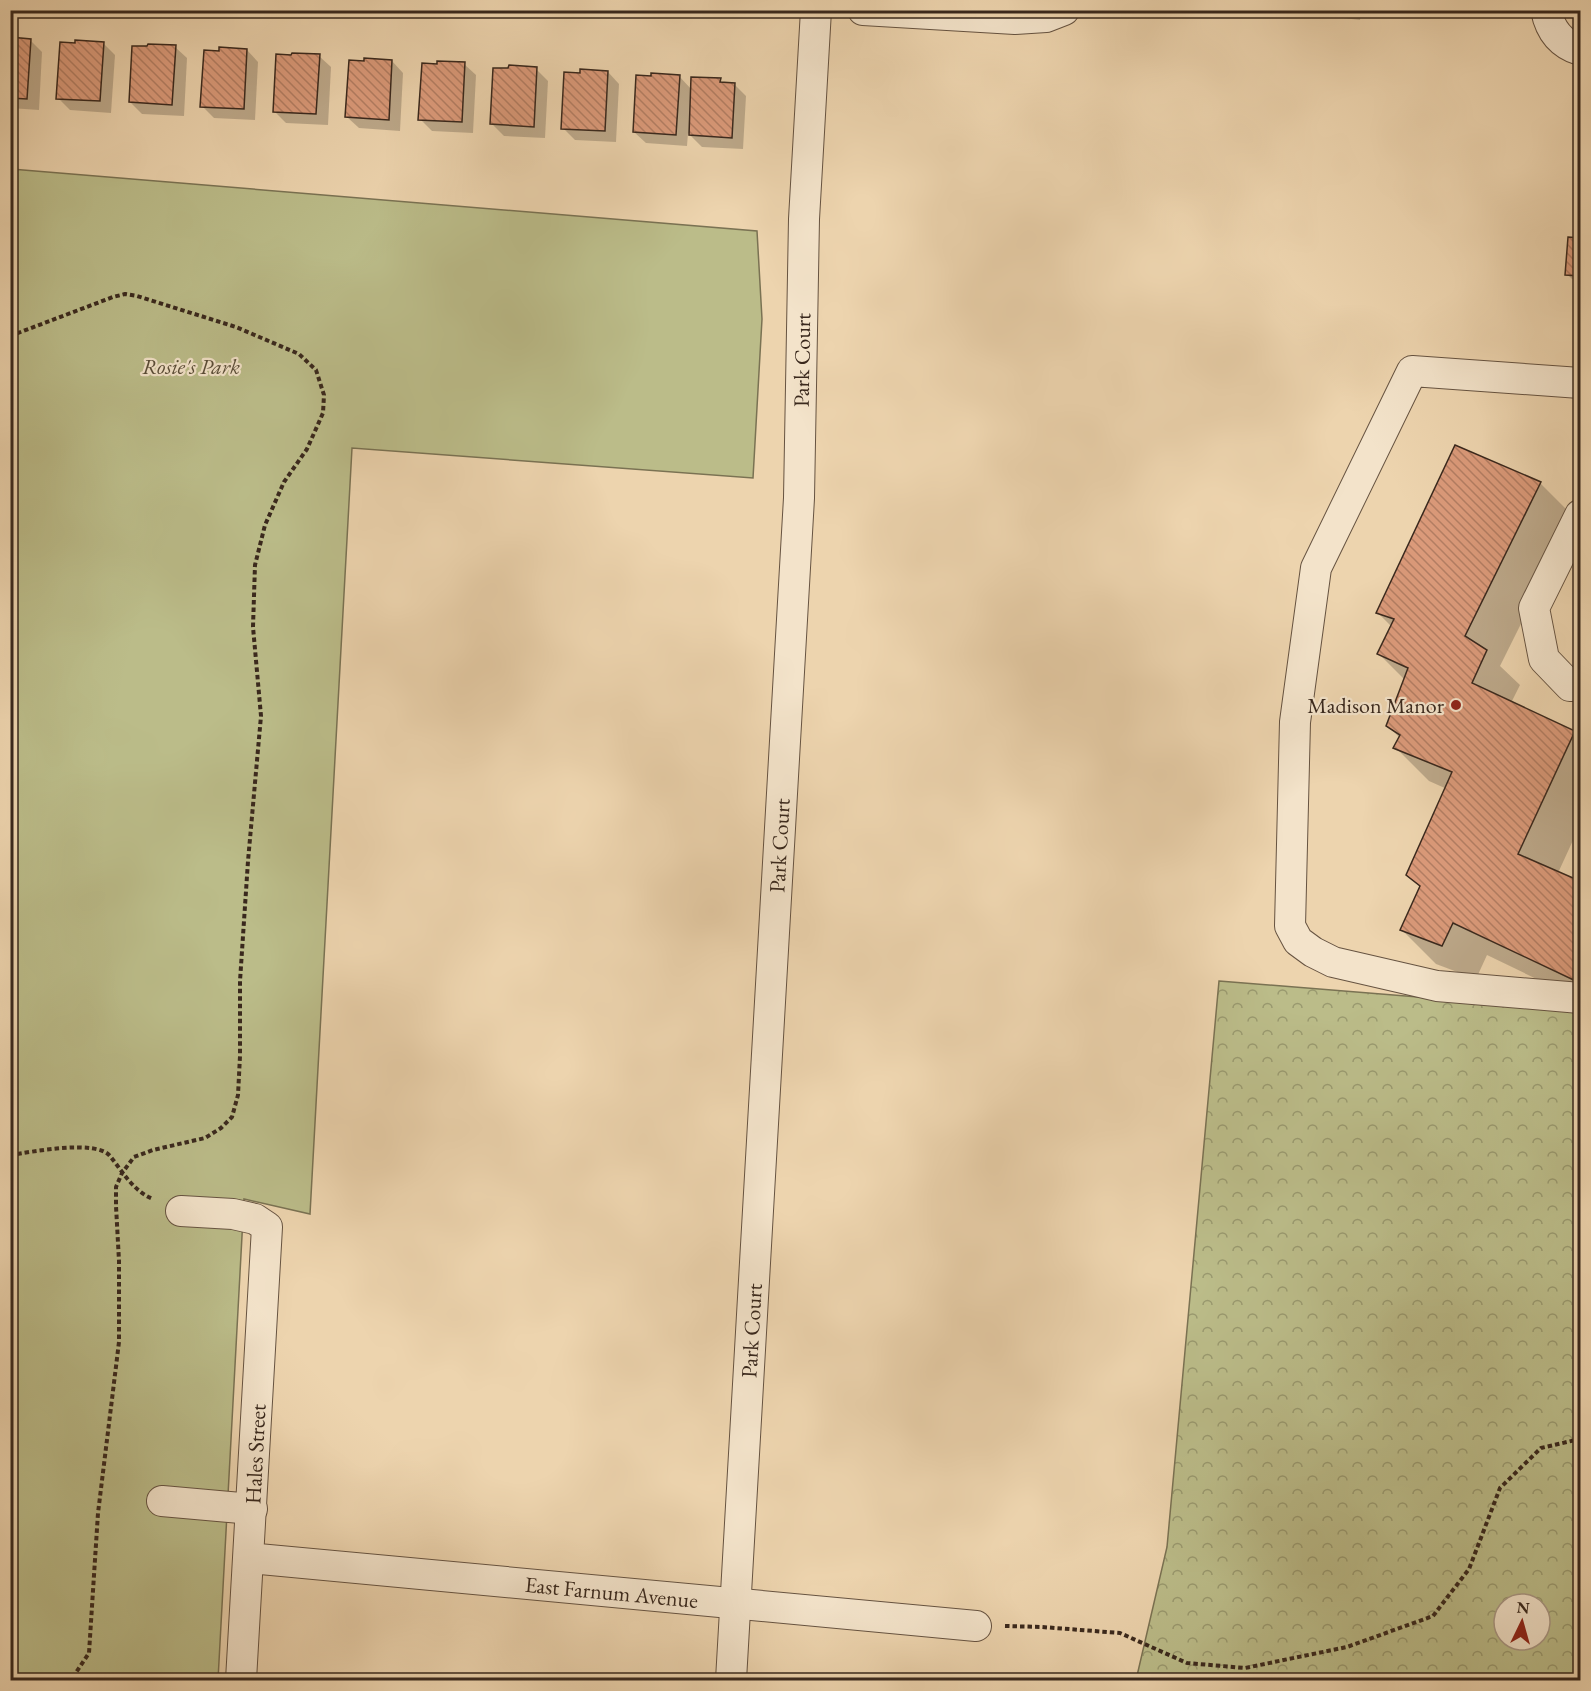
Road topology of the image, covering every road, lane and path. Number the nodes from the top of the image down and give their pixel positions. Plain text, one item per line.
1 (816, 10) edge
2 (863, 10) edge
3 (1064, 10) edge
4 (1546, 10) edge
5 (1571, 45) edge
6 (10, 336) edge
7 (1581, 383) edge
8 (1581, 514) edge
9 (1581, 686) edge
10 (1581, 998) edge
11 (10, 1155) edge
12 (122, 1173) junction
13 (181, 1211) joint
14 (1581, 1439) edge
15 (162, 1501) dead end
16 (252, 1509) junction
17 (249, 1558) junction
18 (735, 1603) junction
19 (976, 1626) joint
20 (71, 1680) edge
21 (242, 1680) edge
22 (731, 1680) edge

1 - 18 street, Park Court
2 - 3 street
4 - 5 street
6 - 12 path
7 - 10 street
8 - 9 street
11 - 12 path
12 - 13 path
12 - 20 path
13 - 16 street, Hales Street
14 - 19 path
15 - 16 street
16 - 17 street, Hales Street
17 - 18 street, East Farnum Avenue
17 - 21 street, Hales Street
18 - 19 street, East Farnum Avenue
18 - 22 street, Park Court

